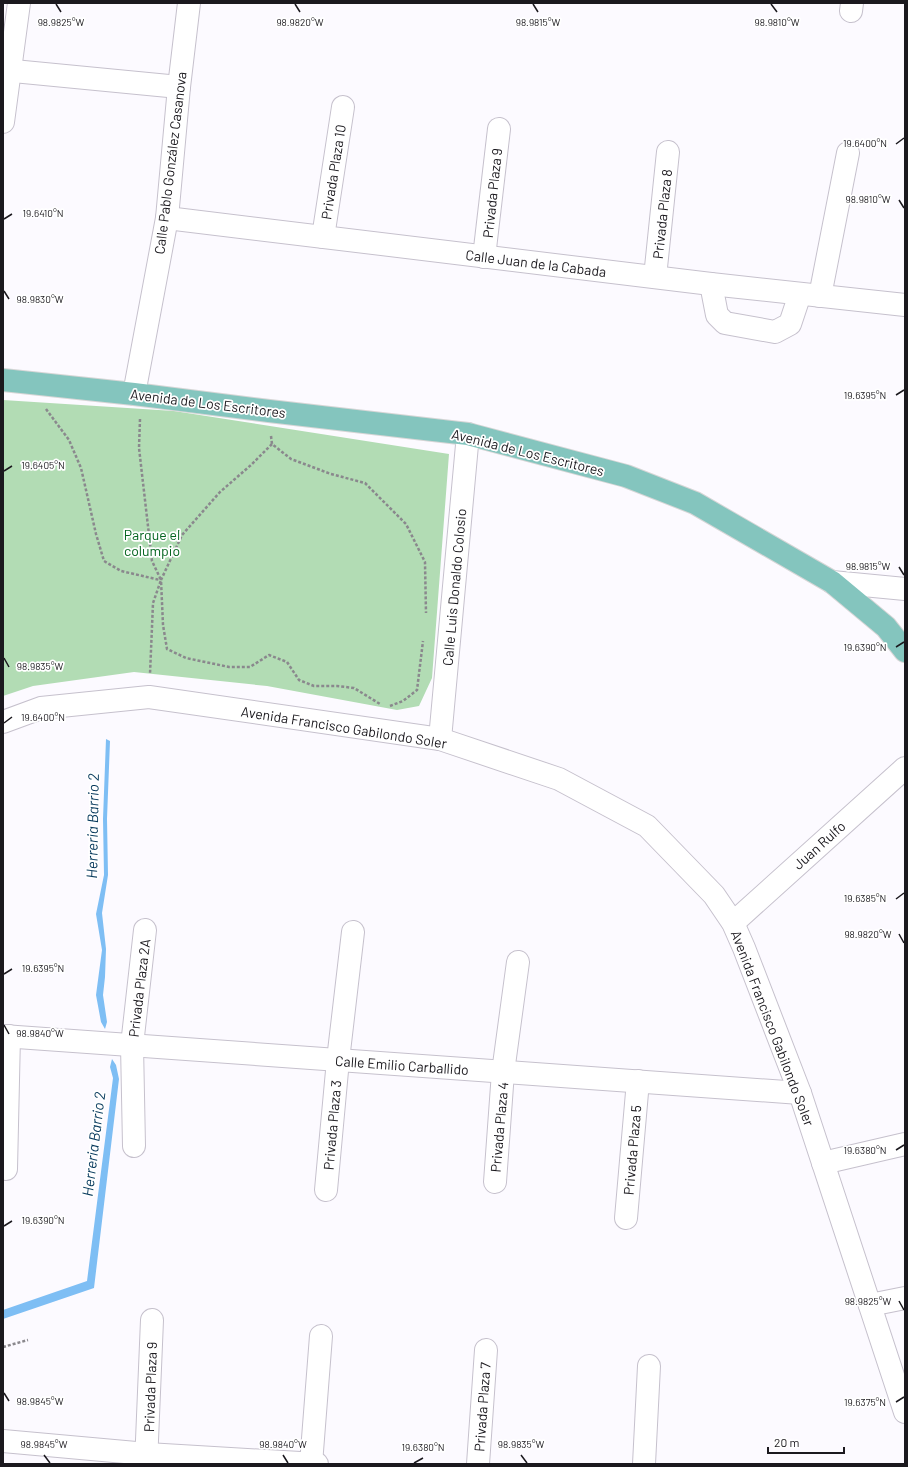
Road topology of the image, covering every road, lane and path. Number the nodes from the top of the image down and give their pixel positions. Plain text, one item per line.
1 (19, 3) edge
2 (189, 3) edge
3 (6, 70) edge
4 (179, 87) junction
5 (343, 107) dead end
6 (3, 122) edge
7 (499, 129) dead end
8 (668, 152) dead end
9 (848, 153) dead end
10 (167, 218) junction
11 (323, 237) junction
12 (484, 257) junction
13 (655, 277) junction
14 (711, 284) junction
15 (810, 295) junction
16 (905, 305) edge
17 (3, 380) edge
18 (25, 383) junction
19 (138, 394) junction
20 (269, 411) junction
21 (468, 434) junction
22 (272, 444) junction
23 (161, 580) junction
24 (832, 582) junction
25 (905, 589) edge
26 (426, 616) dead end
27 (423, 639) dead end
28 (905, 651) edge
29 (149, 697) junction
30 (3, 722) edge
31 (440, 739) junction
32 (905, 768) edge
33 (733, 922) junction
34 (145, 930) dead end
35 (353, 932) dead end
36 (518, 962) dead end
37 (6, 1036) edge
38 (132, 1045) junction
39 (338, 1060) junction
40 (503, 1072) junction
41 (638, 1081) junction
42 (800, 1093) junction
43 (905, 1144) edge
44 (134, 1146) dead end
45 (823, 1163) junction
46 (6, 1168) dead end
47 (495, 1182) dead end
48 (326, 1190) dead end
49 (626, 1218) dead end
50 (905, 1298) edge
51 (870, 1305) junction
52 (152, 1320) dead end
53 (321, 1336) dead end
54 (28, 1340) dead end
55 (3, 1347) edge
56 (486, 1350) dead end
57 (649, 1366) dead end
58 (905, 1412) edge
59 (3, 1441) edge
60 (147, 1459) edge
61 (313, 1464) edge
62 (478, 1464) edge
63 (644, 1464) edge

1 - 3 street
2 - 4 street, Calle Pablo González Casanova
3 - 4 street
3 - 6 street
4 - 10 street, Calle Pablo González Casanova
5 - 11 street, Privada Plaza 10
7 - 12 street, Privada Plaza 9
8 - 13 street, Privada Plaza 8
9 - 15 street
10 - 11 street, Calle Juan de la Cabada
10 - 19 street, Calle Pablo González Casanova
11 - 12 street, Calle Juan de la Cabada
12 - 13 street, Calle Juan de la Cabada
13 - 14 street, Calle Juan de la Cabada
14 - 15 street, Calle Juan de la Cabada
14 - 15 street
15 - 16 street, Calle Juan de la Cabada
17 - 18 main road, Avenida de Los Escritores
18 - 19 main road, Avenida de Los Escritores
18 - 23 path
19 - 20 main road, Avenida de Los Escritores
19 - 23 path
20 - 21 main road, Avenida de Los Escritores
20 - 22 path
21 - 24 main road, Avenida de Los Escritores
21 - 31 street, Calle Luis Donaldo Colosio
22 - 23 path
22 - 26 path
23 - 27 path
23 - 29 path
24 - 25 street
24 - 28 main road, Avenida de Los Escritores
29 - 30 street, Avenida Francisco Gabilondo Soler
29 - 31 street, Avenida Francisco Gabilondo Soler
31 - 33 street, Avenida Francisco Gabilondo Soler
32 - 33 street, Juan Rulfo
33 - 42 street, Avenida Francisco Gabilondo Soler
34 - 38 street, Privada Plaza 2A
35 - 39 street, Privada Plaza 3
36 - 40 street, Privada Plaza 4
37 - 38 street, Calle Emilio Carballido
37 - 46 street
38 - 39 street, Calle Emilio Carballido
38 - 44 street, Privada Plaza 2A
39 - 40 street, Calle Emilio Carballido
39 - 48 street, Privada Plaza 3
40 - 41 street, Calle Emilio Carballido
40 - 47 street, Privada Plaza 4
41 - 42 street, Calle Emilio Carballido
41 - 49 street, Privada Plaza 5
42 - 45 street, Avenida Francisco Gabilondo Soler
43 - 45 street
45 - 51 street, Avenida Francisco Gabilondo Soler
50 - 51 street
51 - 58 street, Avenida Francisco Gabilondo Soler
52 - 60 street, Privada Plaza 9
53 - 61 street
54 - 55 path
56 - 62 street, Privada Plaza 7
57 - 63 street
59 - 60 street
60 - 61 street

